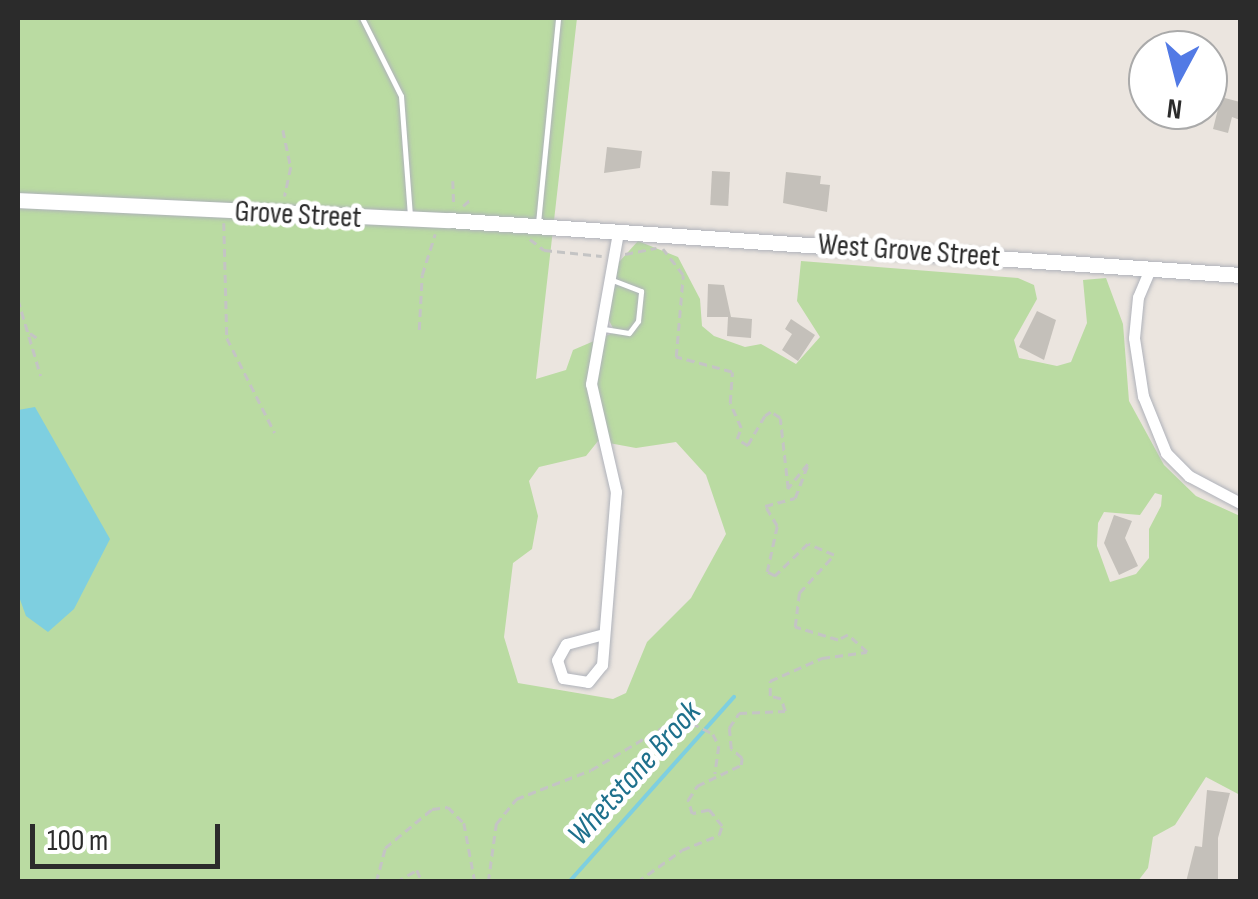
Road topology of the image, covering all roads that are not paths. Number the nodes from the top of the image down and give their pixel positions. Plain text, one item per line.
1 (362, 18) edge
2 (558, 18) edge
3 (18, 200) edge
4 (410, 220) junction
5 (538, 226) junction
6 (578, 230) joint
7 (618, 232) junction
8 (1150, 269) junction
9 (1240, 275) edge
10 (610, 280) junction
11 (604, 329) junction
12 (1240, 503) edge
13 (600, 635) junction

1 - 4 lane
2 - 5 lane
3 - 4 main road, Grove Street
4 - 5 main road, Grove Street
5 - 6 main road, Grove Street
6 - 7 main road, West Grove Street
7 - 8 main road, West Grove Street
7 - 10 street
8 - 9 main road, West Grove Street
8 - 12 street
10 - 11 street
10 - 11 lane
11 - 13 street
13 - 13 street

